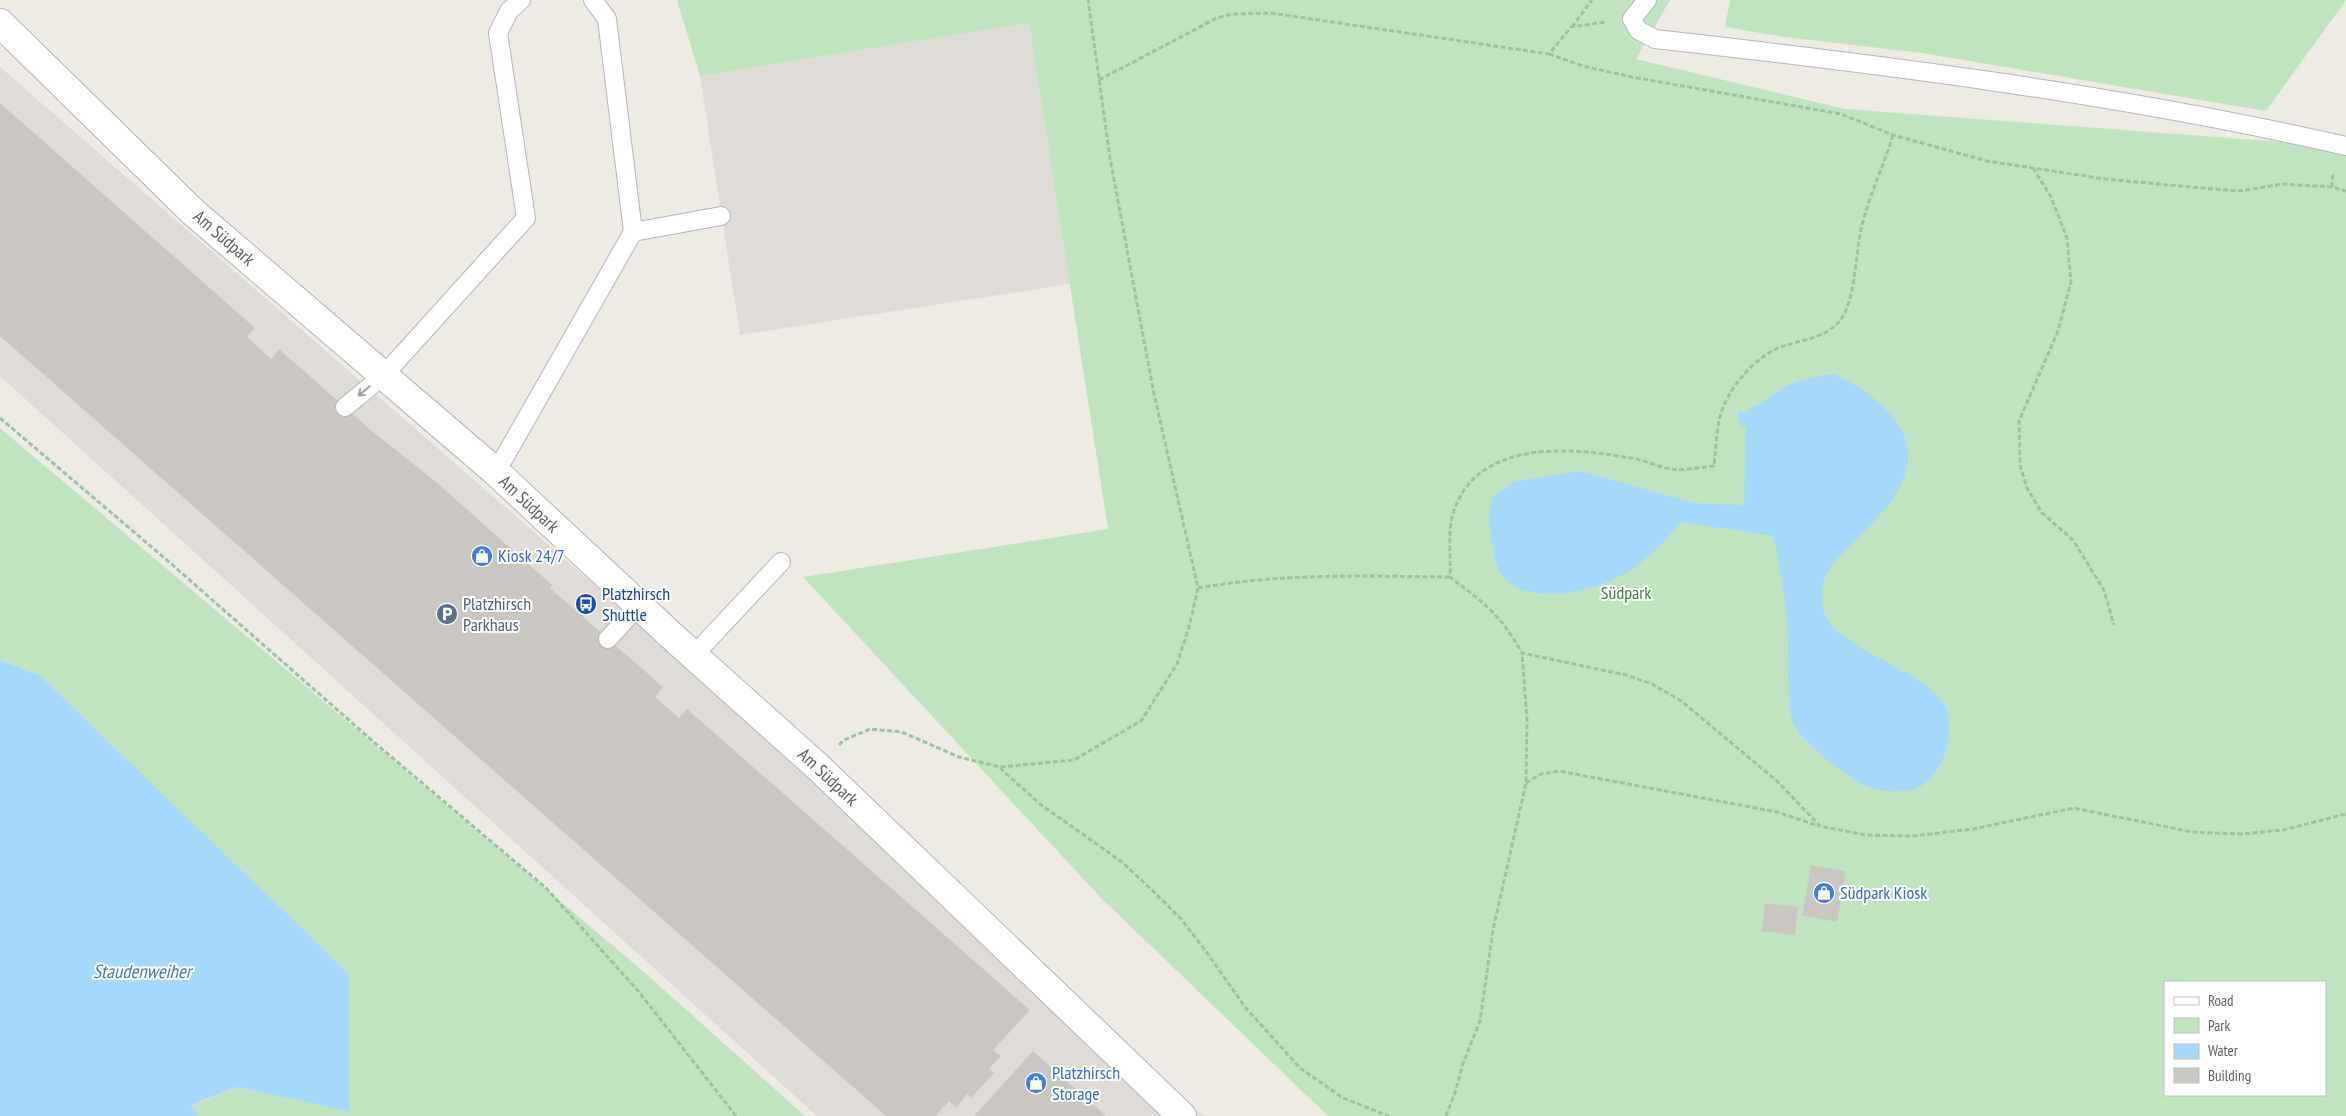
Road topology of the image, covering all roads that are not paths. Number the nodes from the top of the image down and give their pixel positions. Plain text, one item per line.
1 (521, 0) edge
2 (593, 0) edge
3 (1647, 0) edge
4 (0, 23) edge
5 (2346, 146) edge
6 (722, 216) dead end
7 (633, 232) junction
8 (383, 376) junction
9 (345, 407) dead end
10 (496, 472) junction
11 (781, 562) dead end
12 (639, 605) junction
13 (608, 639) dead end
14 (694, 655) junction
15 (1182, 1116) edge

1 - 8 lane
2 - 7 lane
3 - 5 lane
4 - 8 street, Am Südpark
6 - 7 lane
7 - 10 lane
8 -> 9 lane
8 - 10 street, Am Südpark
10 - 12 street, Am Südpark
11 - 14 lane
12 - 13 lane
12 - 14 street, Am Südpark
14 - 15 street, Am Südpark

